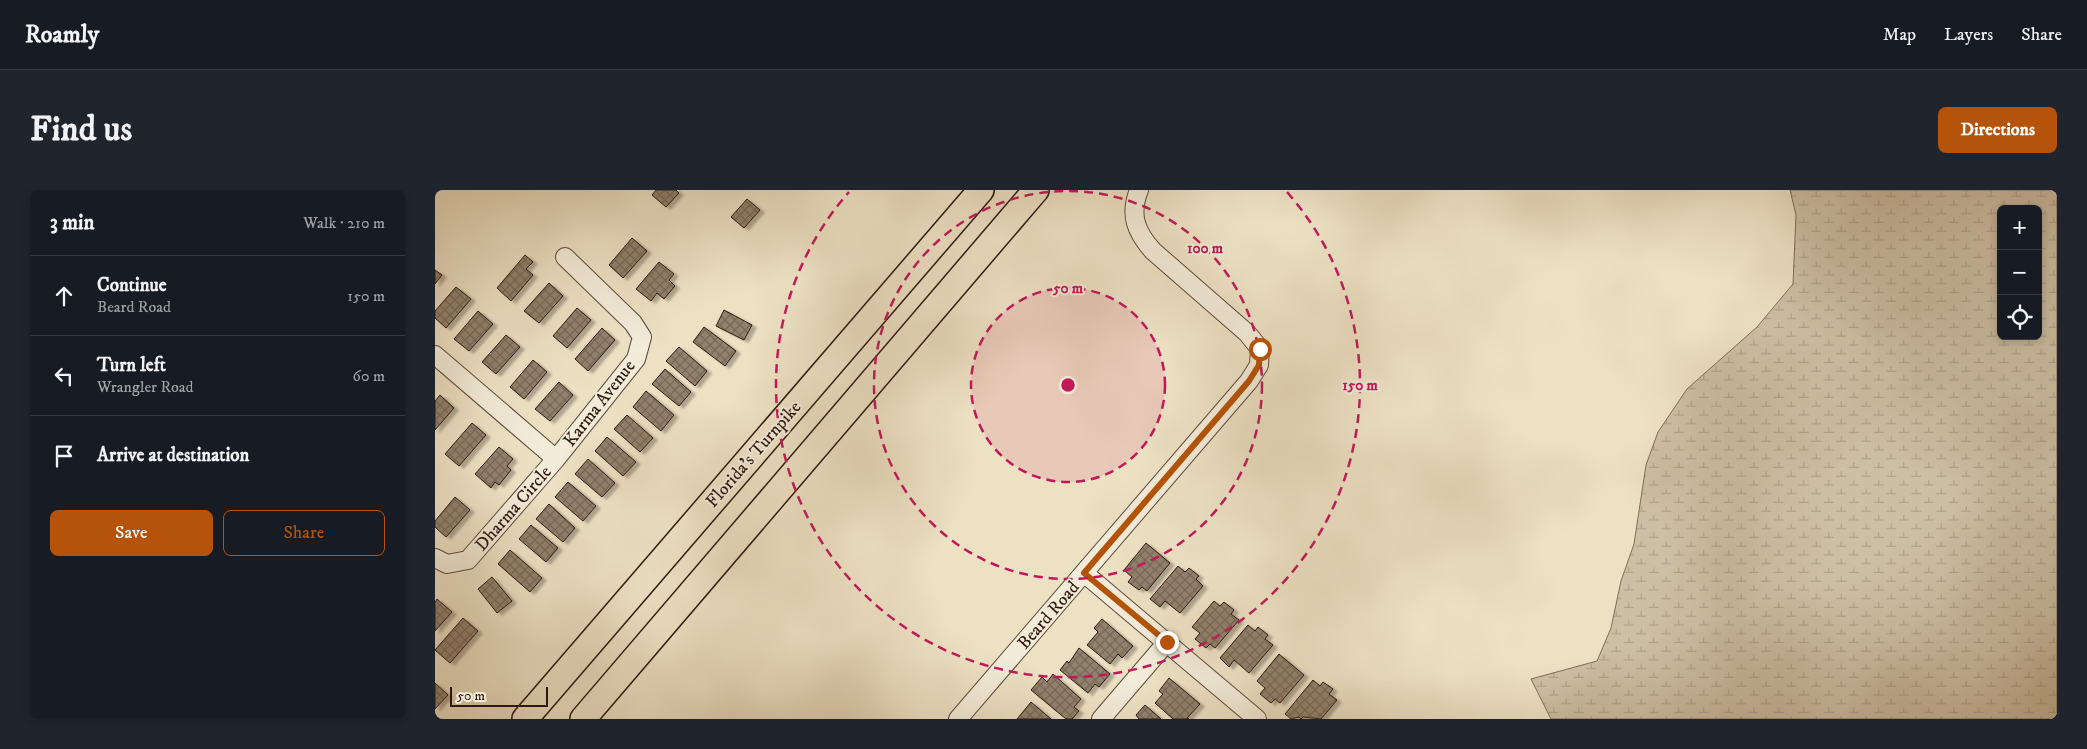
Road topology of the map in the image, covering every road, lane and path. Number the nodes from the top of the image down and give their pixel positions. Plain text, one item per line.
1 (981, 190) edge
2 (1036, 190) edge
3 (1139, 190) edge
4 (565, 257) dead end
5 (435, 356) edge
6 (556, 459) junction
7 (435, 558) edge
8 (1084, 573) junction
9 (1167, 642) junction
10 (525, 719) edge
11 (583, 719) edge
12 (958, 719) edge
13 (1101, 719) edge
14 (1257, 719) edge

1 - 10 highway, Florida's Turnpike
2 - 11 highway
3 - 8 street, Beard Road
4 - 6 street, Karma Avenue
5 - 6 street, Dharma Circle
6 - 7 street, Dharma Circle
8 - 9 street
8 - 12 street, Beard Road
9 - 13 street
9 - 14 street

